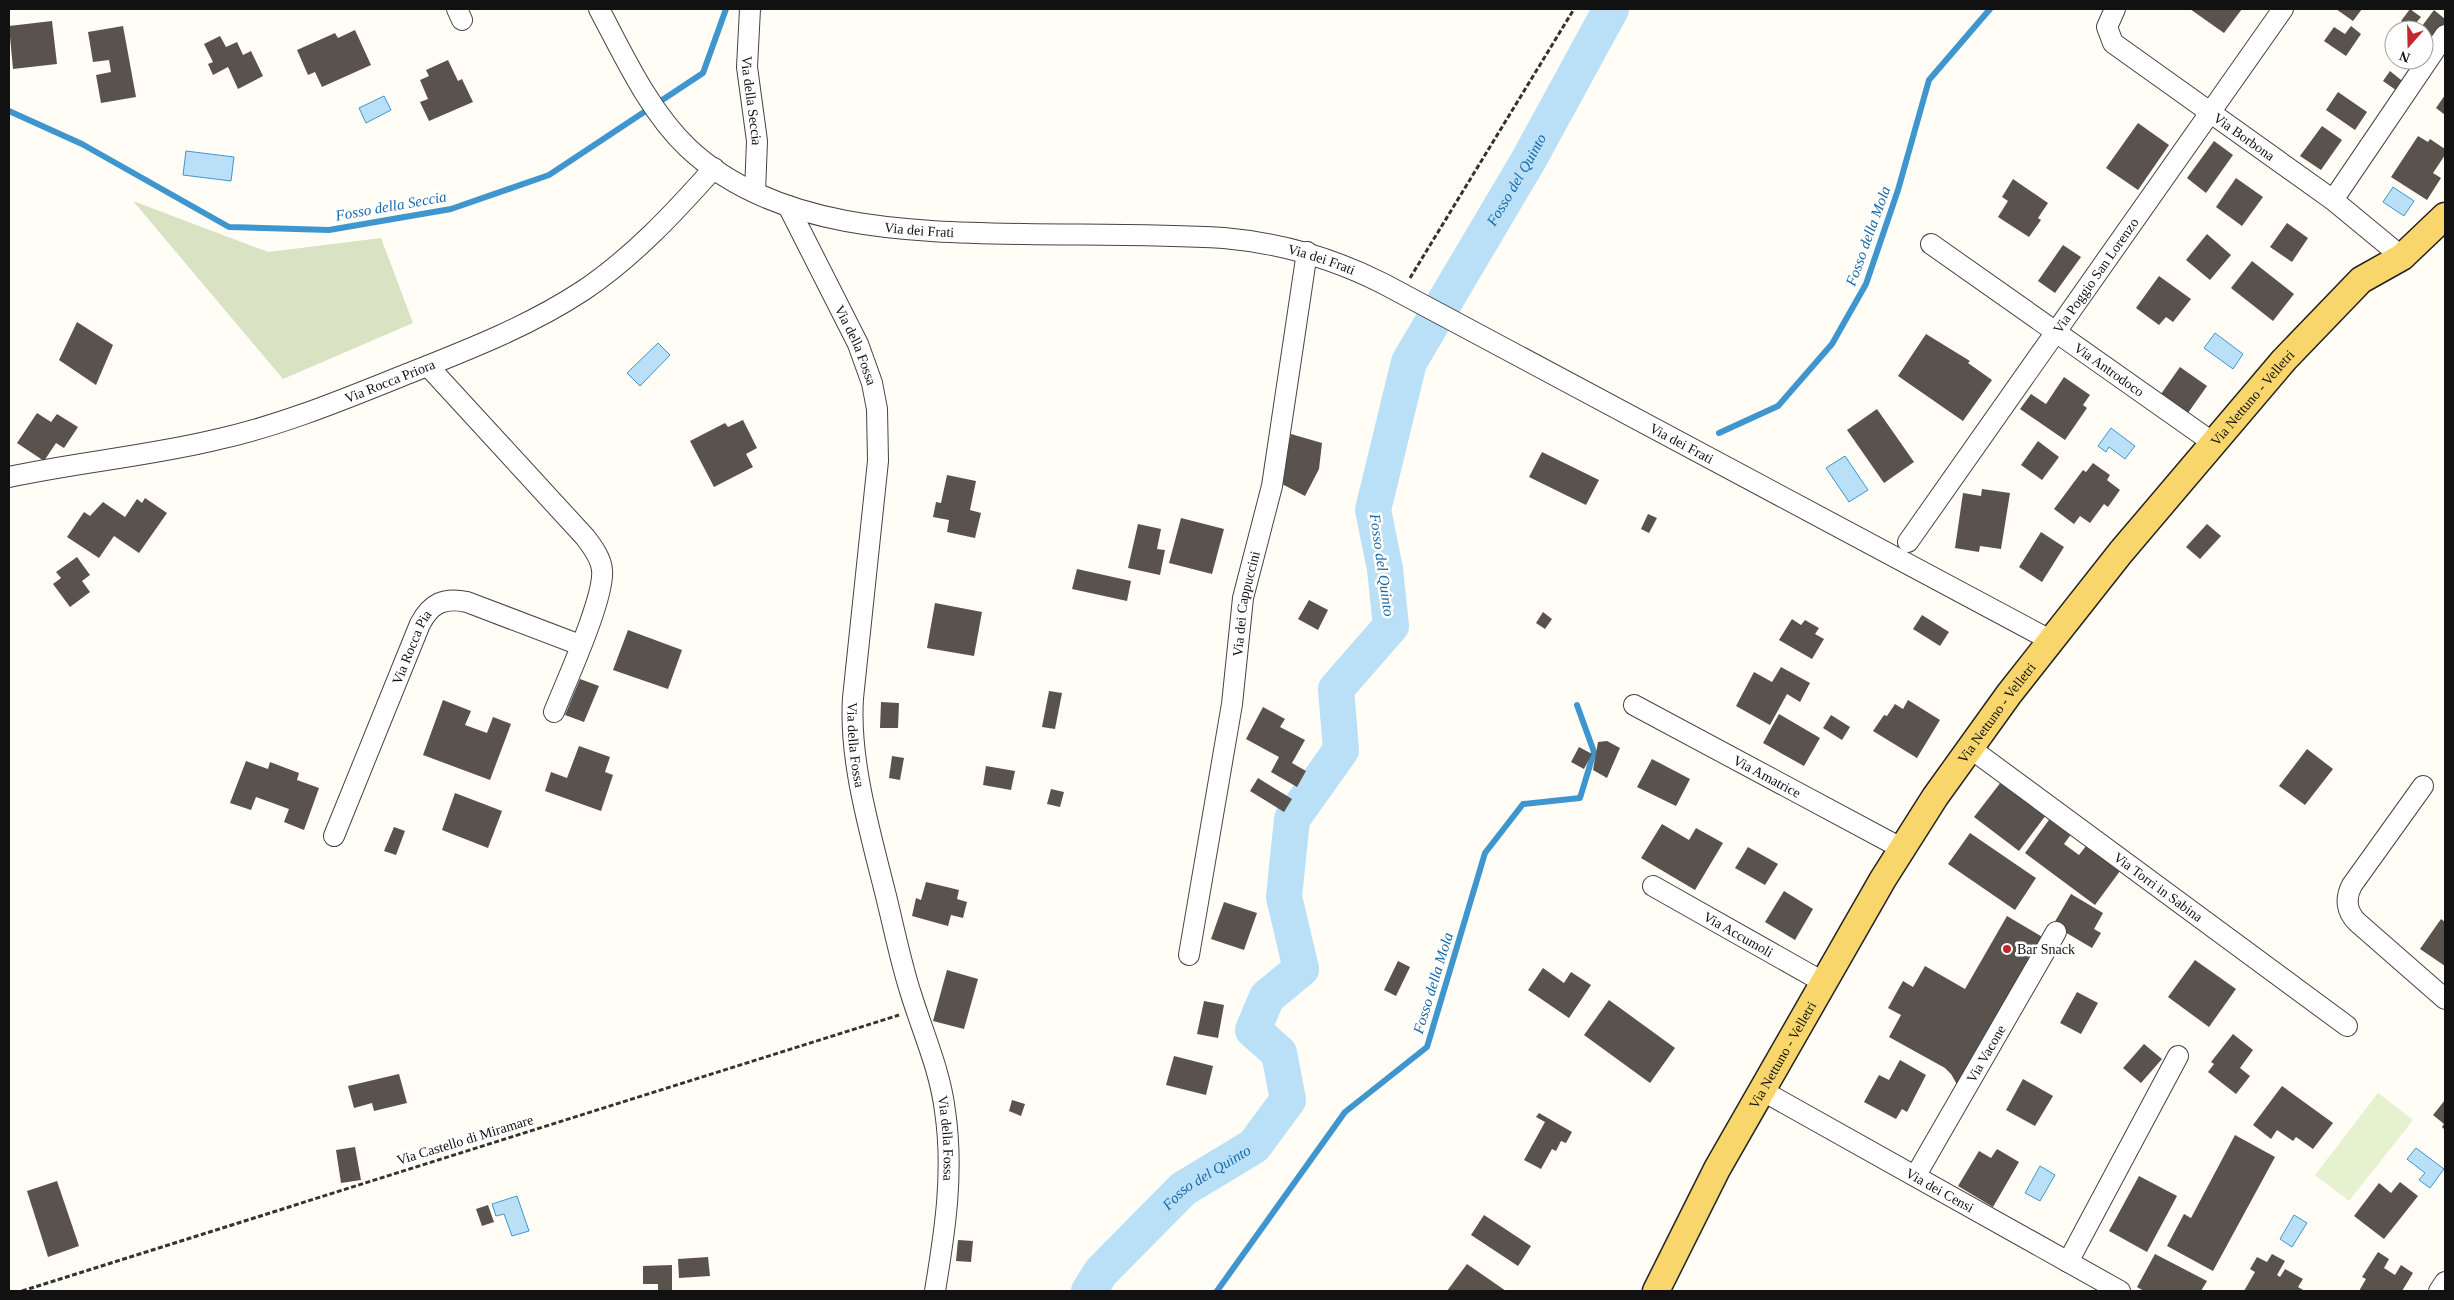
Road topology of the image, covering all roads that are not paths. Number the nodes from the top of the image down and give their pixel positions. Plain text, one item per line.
1 (598, 9) edge
2 (2115, 9) edge
3 (2283, 9) edge
4 (749, 15) edge
5 (2445, 35) edge
6 (2211, 112) junction
7 (714, 168) junction
8 (755, 192) junction
9 (2333, 200) junction
10 (788, 206) junction
11 (2445, 216) edge
12 (1931, 244) dead end
13 (1307, 252) junction
14 (2402, 257) junction
15 (2056, 332) junction
16 (428, 366) junction
17 (2212, 442) junction
18 (9, 477) edge
19 (1908, 542) dead end
20 (2050, 640) junction
21 (580, 645) junction
22 (1634, 705) dead end
23 (554, 712) dead end
24 (1970, 748) junction
25 (2423, 786) dead end
26 (334, 836) dead end
27 (1901, 848) junction
28 (1653, 886) dead end
29 (2056, 932) dead end
30 (1189, 955) dead end
31 (1823, 982) junction
32 (2445, 999) edge
33 (2347, 1026) dead end
34 (2178, 1056) dead end
35 (1761, 1090) junction
36 (1916, 1175) junction
37 (2068, 1262) junction
38 (2445, 1282) edge
39 (935, 1291) edge
40 (1656, 1291) edge
41 (2120, 1291) edge
42 (2439, 1291) edge

1 - 7 street, Via dei Frati
2 - 6 street, Via Borbona
3 - 6 street, Via Poggio San Lorenzo
4 - 8 street, Via della Seccia
5 - 9 street
6 - 9 street, Via Borbona
6 - 15 street, Via Poggio San Lorenzo
7 - 8 street, Via dei Frati
7 - 16 street, Via Rocca Priora
8 - 10 street, Via dei Frati
9 - 14 street, Via Borbona
10 - 13 street, Via dei Frati
10 - 39 street, Via della Fossa
11 - 14 main road, Via Nettuno - Velletri
12 - 15 street, Via Antrodoco
13 - 20 street, Via dei Frati
13 - 30 street, Via dei Cappuccini
14 - 17 main road, Via Nettuno - Velletri
15 - 17 street, Via Antrodoco
15 - 19 street, Via Poggio San Lorenzo
16 - 18 street, Via Rocca Priora
16 - 21 street
17 - 20 main road, Via Nettuno - Velletri
20 - 24 main road, Via Nettuno - Velletri
21 - 23 street
21 - 26 street, Via Rocca Pia
22 - 27 street, Via Amatrice
24 - 27 main road, Via Nettuno - Velletri
24 - 33 street, Via Torri in Sabina
25 - 32 street
27 - 31 main road, Via Nettuno - Velletri
28 - 31 street, Via Accumoli
29 - 36 street, Via Vacone
31 - 35 main road, Via Nettuno - Velletri
34 - 37 street
35 - 36 street, Via dei Censi
35 - 40 main road, Via Nettuno - Velletri
36 - 37 street, Via dei Censi
37 - 41 street, Via dei Censi
38 - 42 street

